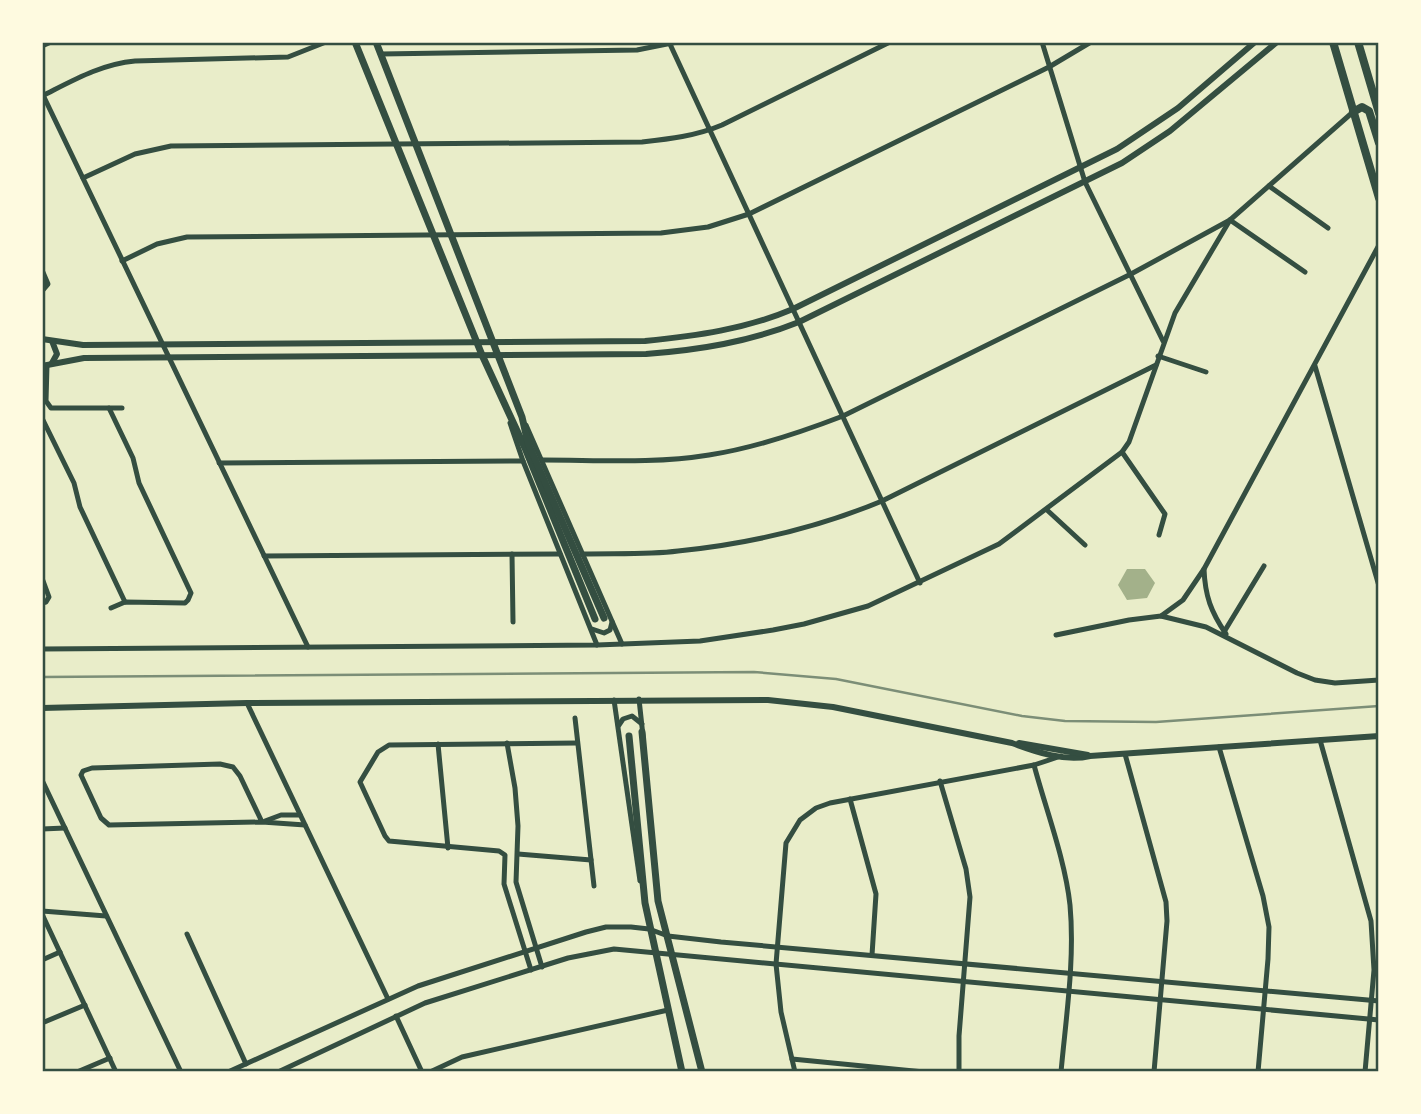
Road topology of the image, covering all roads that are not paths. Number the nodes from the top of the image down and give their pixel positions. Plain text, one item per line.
1 (51, 42) edge
2 (326, 42) edge
3 (355, 42) edge
4 (376, 42) edge
5 (569, 42) edge
6 (890, 42) edge
7 (1042, 42) edge
8 (1091, 42) edge
9 (1255, 42) edge
10 (1277, 42) edge
11 (1333, 42) edge
12 (1358, 42) edge
13 (672, 43) edge
14 (42, 46) edge
15 (573, 50) junction
16 (381, 54) junction
17 (1049, 67) junction
18 (1377, 94) edge
19 (42, 95) edge
20 (1353, 112) junction
21 (1379, 113) edge
22 (710, 130) junction
23 (1379, 143) edge
24 (396, 144) junction
25 (417, 144) junction
26 (1079, 169) junction
27 (83, 178) junction
28 (1085, 182) junction
29 (1269, 186) junction
30 (1379, 198) edge
31 (749, 214) junction
32 (1230, 220) junction
33 (1328, 228) dead end
34 (432, 235) junction
35 (453, 235) junction
36 (1379, 245) edge
37 (122, 261) junction
38 (42, 270) edge
39 (1305, 272) dead end
40 (1131, 274) junction
41 (44, 289) edge
42 (793, 309) junction
43 (799, 321) junction
44 (42, 339) edge
45 (52, 341) junction
46 (1163, 341) junction
47 (477, 342) junction
48 (492, 342) junction
49 (163, 345) junction
50 (482, 355) junction
51 (497, 355) junction
52 (1158, 356) junction
53 (169, 357) junction
54 (47, 365) edge
55 (1156, 365) junction
56 (1315, 366) junction
57 (1206, 372) dead end
58 (109, 408) junction
59 (122, 408) dead end
60 (507, 412) junction
61 (842, 416) junction
62 (522, 417) junction
63 (42, 418) edge
64 (1122, 452) junction
65 (543, 460) junction
66 (523, 461) junction
67 (219, 463) junction
68 (882, 501) junction
69 (1047, 510) junction
70 (1159, 535) dead end
71 (1085, 545) dead end
72 (512, 554) junction
73 (560, 554) junction
74 (582, 554) junction
75 (264, 556) junction
76 (1264, 566) dead end
77 (1204, 569) junction
78 (42, 578) edge
79 (920, 583) junction
80 (1191, 586) junction
81 (1379, 586) edge
82 (1205, 588) junction
83 (125, 602) junction
84 (42, 603) edge
85 (111, 608) dead end
86 (1161, 616) junction
87 (613, 621) junction
88 (513, 622) dead end
89 (589, 626) junction
90 (1224, 632) junction
91 (1056, 635) dead end
92 (1229, 639) junction
93 (622, 644) junction
94 (597, 645) junction
95 (308, 647) junction
96 (42, 649) edge
97 (1379, 680) edge
98 (639, 699) junction
99 (614, 700) junction
100 (247, 704) junction
101 (42, 708) edge
102 (575, 718) dead end
103 (619, 725) junction
104 (642, 728) junction
105 (629, 736) dead end
106 (1379, 736) edge
107 (1320, 740) junction
108 (507, 743) junction
109 (577, 743) junction
110 (1012, 743) junction
111 (438, 744) junction
112 (1219, 747) junction
113 (1125, 754) junction
114 (1061, 756) junction
115 (1090, 756) junction
116 (1034, 765) junction
117 (42, 780) edge
118 (940, 780) junction
119 (850, 799) junction
120 (300, 815) junction
121 (262, 822) junction
122 (305, 825) junction
123 (42, 828) edge
124 (65, 828) junction
125 (448, 848) junction
126 (518, 854) junction
127 (591, 860) junction
128 (594, 886) dead end
129 (645, 903) junction
130 (42, 912) edge
131 (106, 916) junction
132 (649, 929) junction
133 (187, 934) dead end
134 (668, 936) junction
135 (778, 947) junction
136 (536, 949) junction
137 (60, 952) junction
138 (525, 952) junction
139 (654, 953) junction
140 (672, 954) junction
141 (872, 955) junction
142 (42, 960) edge
143 (965, 963) junction
144 (776, 964) junction
145 (542, 967) junction
146 (531, 970) junction
147 (1069, 972) junction
148 (1161, 980) junction
149 (963, 981) junction
150 (1068, 990) junction
151 (1266, 990) junction
152 (388, 999) junction
153 (1159, 999) junction
154 (1375, 1000) edge
155 (85, 1004) junction
156 (1264, 1008) junction
157 (668, 1010) junction
158 (396, 1016) junction
159 (1370, 1019) junction
160 (1379, 1020) edge
161 (42, 1023) edge
162 (110, 1058) junction
163 (792, 1059) junction
164 (246, 1064) junction
165 (77, 1072) edge
166 (116, 1072) edge
167 (181, 1072) edge
168 (228, 1072) edge
169 (278, 1072) edge
170 (422, 1072) edge
171 (430, 1072) edge
172 (682, 1072) edge
173 (702, 1072) edge
174 (795, 1072) edge
175 (924, 1072) edge
176 (959, 1072) edge
177 (1061, 1072) edge
178 (1154, 1072) edge
179 (1258, 1072) edge
180 (1365, 1072) edge

1 - 14 street
2 - 19 street
3 - 24 main road
4 - 16 main road
5 - 15 street
6 - 22 street
7 - 17 street
8 - 17 street
9 - 26 street
10 - 28 street
11 - 20 main road
12 - 18 main road
13 - 15 street
13 - 22 street
15 - 16 street
16 - 25 main road
17 - 26 street
17 - 31 street
18 - 21 main road
19 - 27 street
20 - 23 main road
20 - 29 street
20 - 30 main road
22 - 25 street
22 - 31 street
24 - 25 street
24 - 27 street
24 - 34 main road
25 - 35 main road
26 - 28 street
26 - 42 street
27 - 37 street
28 - 40 street
28 - 43 street
29 - 32 street
29 - 33 street
31 - 35 street
31 - 42 street
32 - 39 street
32 - 40 street
32 - 46 street
34 - 35 street
34 - 37 street
34 - 47 main road
35 - 48 main road
36 - 56 street
37 - 49 street
38 - 41 street
40 - 46 street
40 - 61 street
42 - 43 street
42 - 48 street
43 - 51 street
43 - 61 street
44 - 45 street
45 - 49 street
45 - 54 street
46 - 52 street
47 - 48 street
47 - 49 street
47 - 50 main road
48 - 51 main road
49 - 53 street
50 - 51 street
50 - 53 street
50 - 60 main road
51 - 62 main road
52 - 55 street
52 - 57 street
53 - 54 street
53 - 67 street
54 - 58 street
55 - 64 street
55 - 68 street
56 - 77 street
56 - 81 street
58 - 59 street
58 - 83 street
60 - 62 main road
60 - 66 street
61 - 65 street
61 - 68 street
62 - 65 street
63 - 83 street
64 - 69 street
64 - 70 street
65 - 74 street
66 - 67 street
66 - 73 street
67 - 75 street
68 - 74 street
68 - 79 street
69 - 71 street
69 - 79 street
72 - 73 street
72 - 75 street
72 - 88 street
73 - 89 street
74 - 87 street
75 - 95 street
76 - 90 street
77 - 80 street
77 - 82 street
78 - 84 street
79 - 93 street
80 - 82 street
80 - 86 street
82 - 90 street
83 - 85 street
86 - 91 street
86 - 92 street
87 - 89 street
87 - 93 street
89 - 94 street
90 - 92 street
92 - 97 street
93 - 94 street
94 - 95 street
95 - 96 street
98 - 99 street
98 - 104 street
98 - 110 street
99 - 100 street
99 - 103 street
100 - 101 street
100 - 120 street
102 - 109 street
103 - 104 street
103 - 129 street
104 - 134 main road
105 - 129 main road
106 - 107 street
107 - 112 street
107 - 154 street
108 - 109 street
108 - 111 street
108 - 126 street
109 - 127 street
110 - 114 street
110 - 115 street
111 - 125 street
111 - 125 street
112 - 113 street
112 - 151 street
113 - 115 street
113 - 148 street
114 - 115 street
114 - 116 street
116 - 118 street
116 - 147 street
117 - 124 street
118 - 119 street
118 - 143 street
119 - 135 street
119 - 141 street
120 - 121 street
120 - 122 street
121 - 121 street
121 - 122 street
122 - 152 street
123 - 124 street
124 - 131 street
125 - 138 street
126 - 127 street
126 - 136 street
127 - 128 street
129 - 132 main road
130 - 131 street
130 - 137 street
131 - 167 street
132 - 134 street
132 - 136 street
132 - 139 main road
133 - 164 street
134 - 135 street
134 - 140 main road
135 - 141 street
135 - 144 street
136 - 138 street
136 - 145 street
137 - 142 street
137 - 155 street
138 - 146 street
138 - 152 street
139 - 140 street
139 - 145 street
139 - 157 main road
140 - 144 street
140 - 173 main road
141 - 143 street
143 - 147 street
143 - 149 street
144 - 149 street
144 - 163 street
145 - 146 street
146 - 158 street
147 - 148 street
147 - 150 street
148 - 151 street
148 - 153 street
149 - 150 street
149 - 176 street
150 - 153 street
150 - 177 street
151 - 154 street
151 - 156 street
152 - 164 street
153 - 156 street
153 - 178 street
154 - 159 street
155 - 161 street
155 - 162 street
156 - 159 street
156 - 179 street
157 - 171 street
157 - 172 main road
158 - 169 street
158 - 170 street
159 - 160 street
159 - 180 street
162 - 165 street
162 - 166 street
163 - 174 street
163 - 175 street
164 - 168 street

